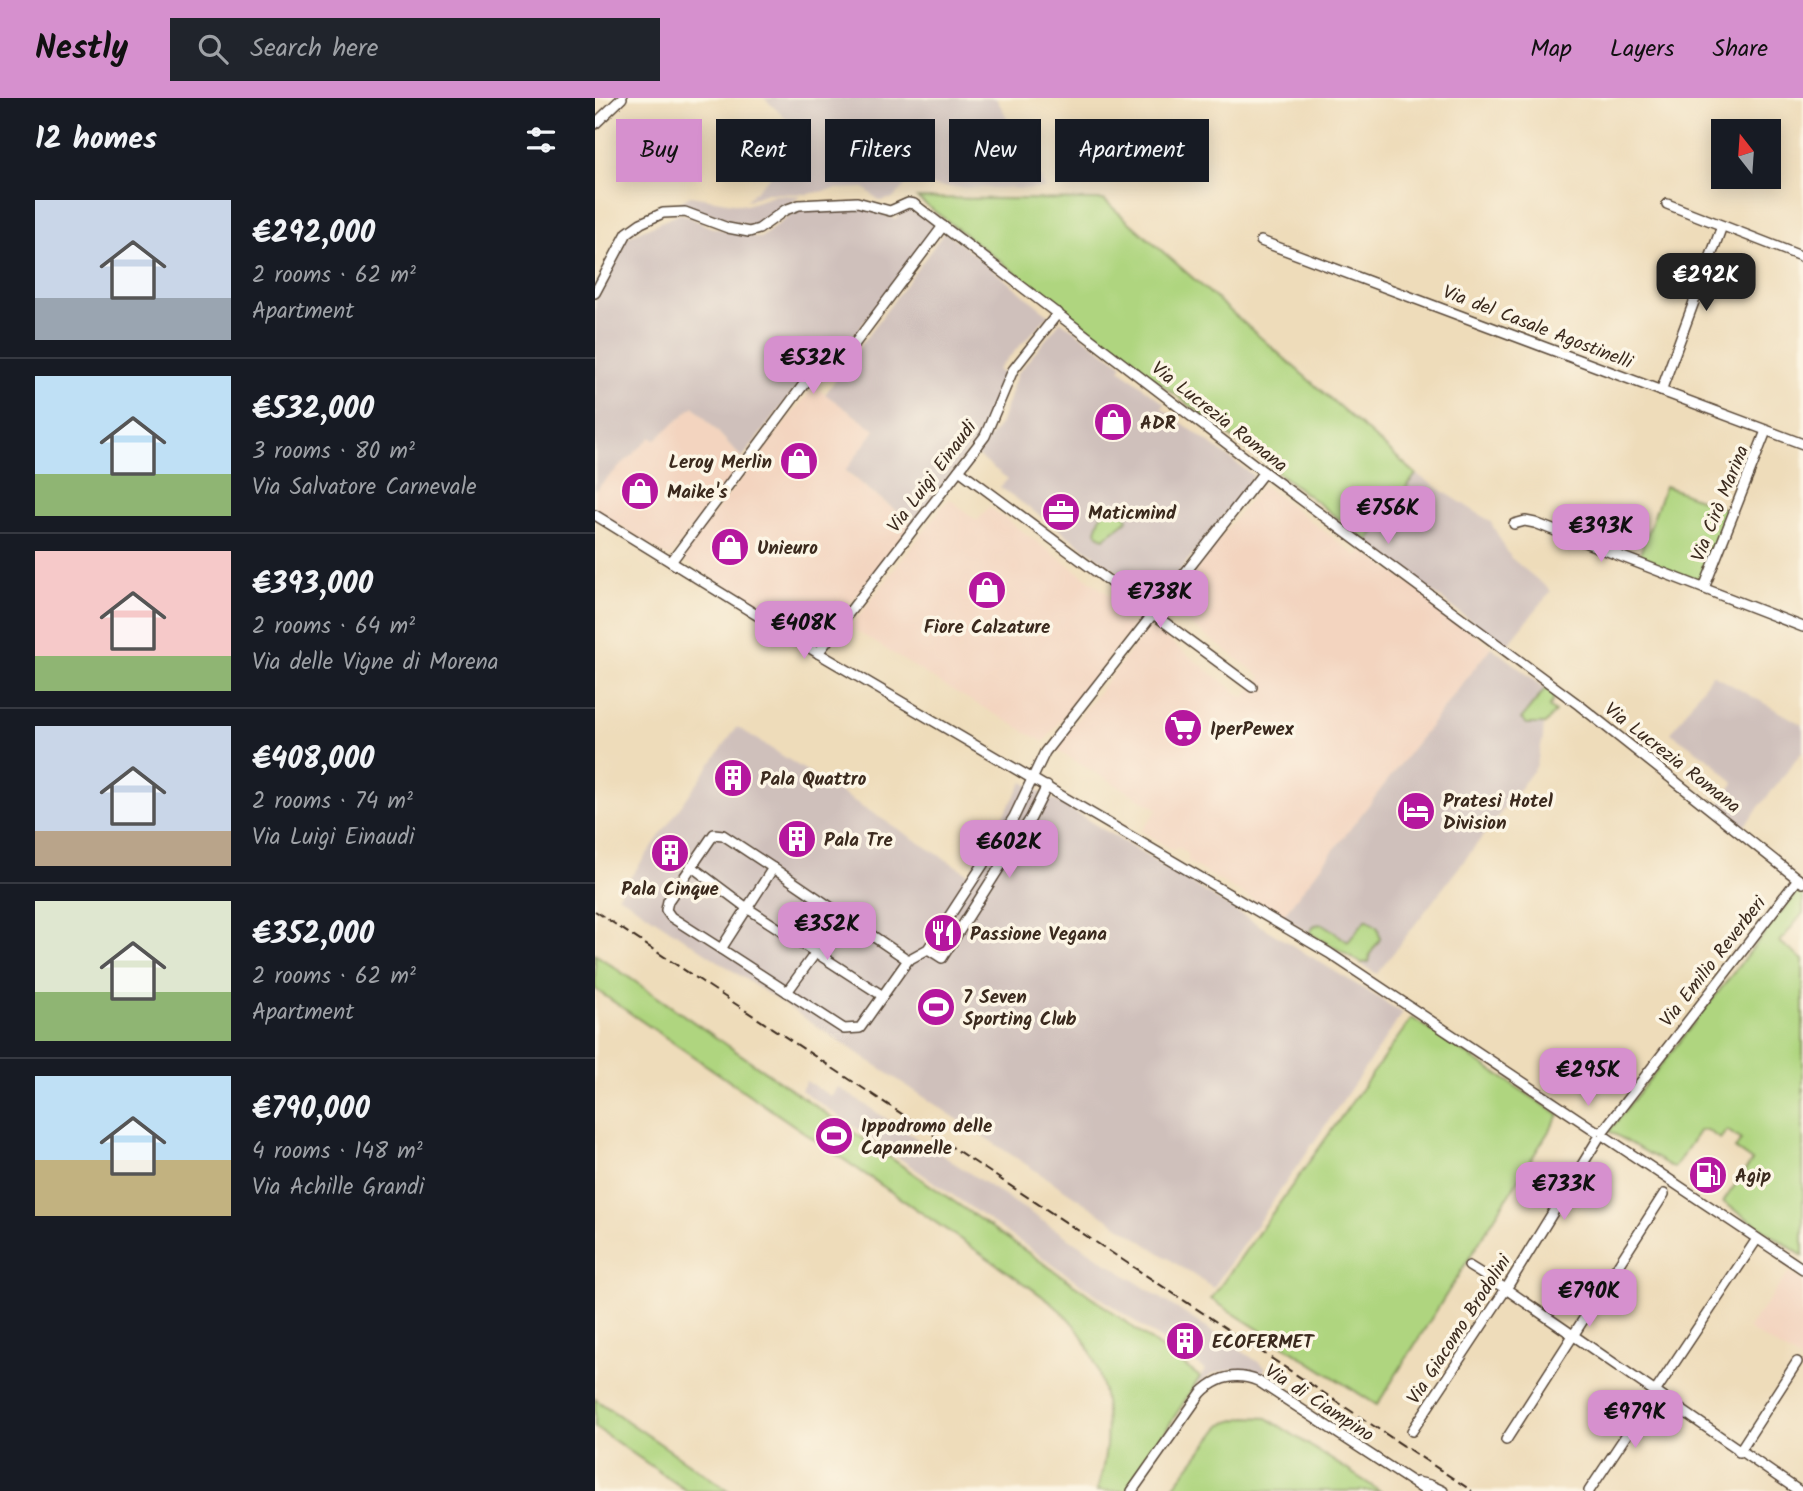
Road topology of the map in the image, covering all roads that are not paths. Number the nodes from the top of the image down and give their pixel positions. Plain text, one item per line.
1 (622, 98) edge
2 (595, 124) edge
3 (1667, 204) dead end
4 (943, 226) junction
5 (1722, 226) junction
6 (1261, 241) dead end
7 (1803, 257) edge
8 (595, 293) edge
9 (1058, 313) junction
10 (1661, 391) junction
11 (1766, 431) junction
12 (1803, 444) edge
13 (959, 470) junction
14 (1264, 472) junction
15 (595, 515) edge
16 (1514, 524) dead end
17 (671, 562) junction
18 (1704, 588) junction
19 (1153, 615) junction
20 (1803, 627) edge
21 (818, 653) junction
22 (1252, 687) dead end
23 (1032, 775) junction
24 (1047, 786) junction
25 (691, 866) junction
26 (773, 868) junction
27 (1800, 881) edge
28 (747, 908) junction
29 (843, 915) junction
30 (721, 949) junction
31 (928, 949) junction
32 (816, 952) junction
33 (908, 960) junction
34 (786, 992) junction
35 (883, 996) junction
36 (1600, 1134) junction
37 (1664, 1194) dead end
38 (1757, 1239) junction
39 (1469, 1266) dead end
40 (1803, 1269) edge
41 (1506, 1289) junction
42 (1573, 1336) junction
43 (1797, 1363) dead end
44 (1655, 1393) junction
45 (1412, 1431) dead end
46 (1506, 1440) dead end
47 (1739, 1452) junction
48 (1412, 1481) junction
49 (1132, 1491) edge
50 (1426, 1491) edge
51 (1443, 1491) edge
52 (1589, 1491) edge
53 (1799, 1491) edge

1 - 2 street
3 - 5 street
4 - 8 street, Via Lucrezia Romana
4 - 9 street, Via Lucrezia Romana
4 - 17 street
5 - 7 street
5 - 10 street
6 - 10 street, Via del Casale Agostinelli
9 - 13 street, Via Luigi Einaudi
9 - 14 street, Via Lucrezia Romana
10 - 11 street, Via del Casale Agostinelli
11 - 12 street, Via del Casale Agostinelli
11 - 18 street, Via Cirò Marina
13 - 19 street
13 - 21 street, Via Luigi Einaudi
14 - 19 street
14 - 27 street, Via Lucrezia Romana
15 - 17 street
16 - 18 street
17 - 21 street
18 - 20 street
19 - 22 street
19 - 23 street
21 - 23 street
23 - 24 street
23 - 31 street
24 - 31 street
24 - 36 street
25 - 26 street
25 - 28 street
25 - 30 street
26 - 28 street
26 - 29 street
27 - 36 street, Via Emilio Reverberi
28 - 30 street
28 - 32 street
29 - 32 street
29 - 33 street
30 - 34 street
31 - 33 street
32 - 34 street
32 - 35 street
33 - 35 street
34 - 35 street
36 - 38 street
36 - 41 street, Via Giacomo Brodolini
37 - 42 street
38 - 40 street
38 - 44 street
39 - 41 street
41 - 42 street
41 - 45 street, Via Giacomo Brodolini
42 - 44 street
42 - 46 street
43 - 47 street
44 - 47 street
44 - 52 street
47 - 53 street
48 - 49 street, Via di Ciampino
48 - 50 street
48 - 51 street

